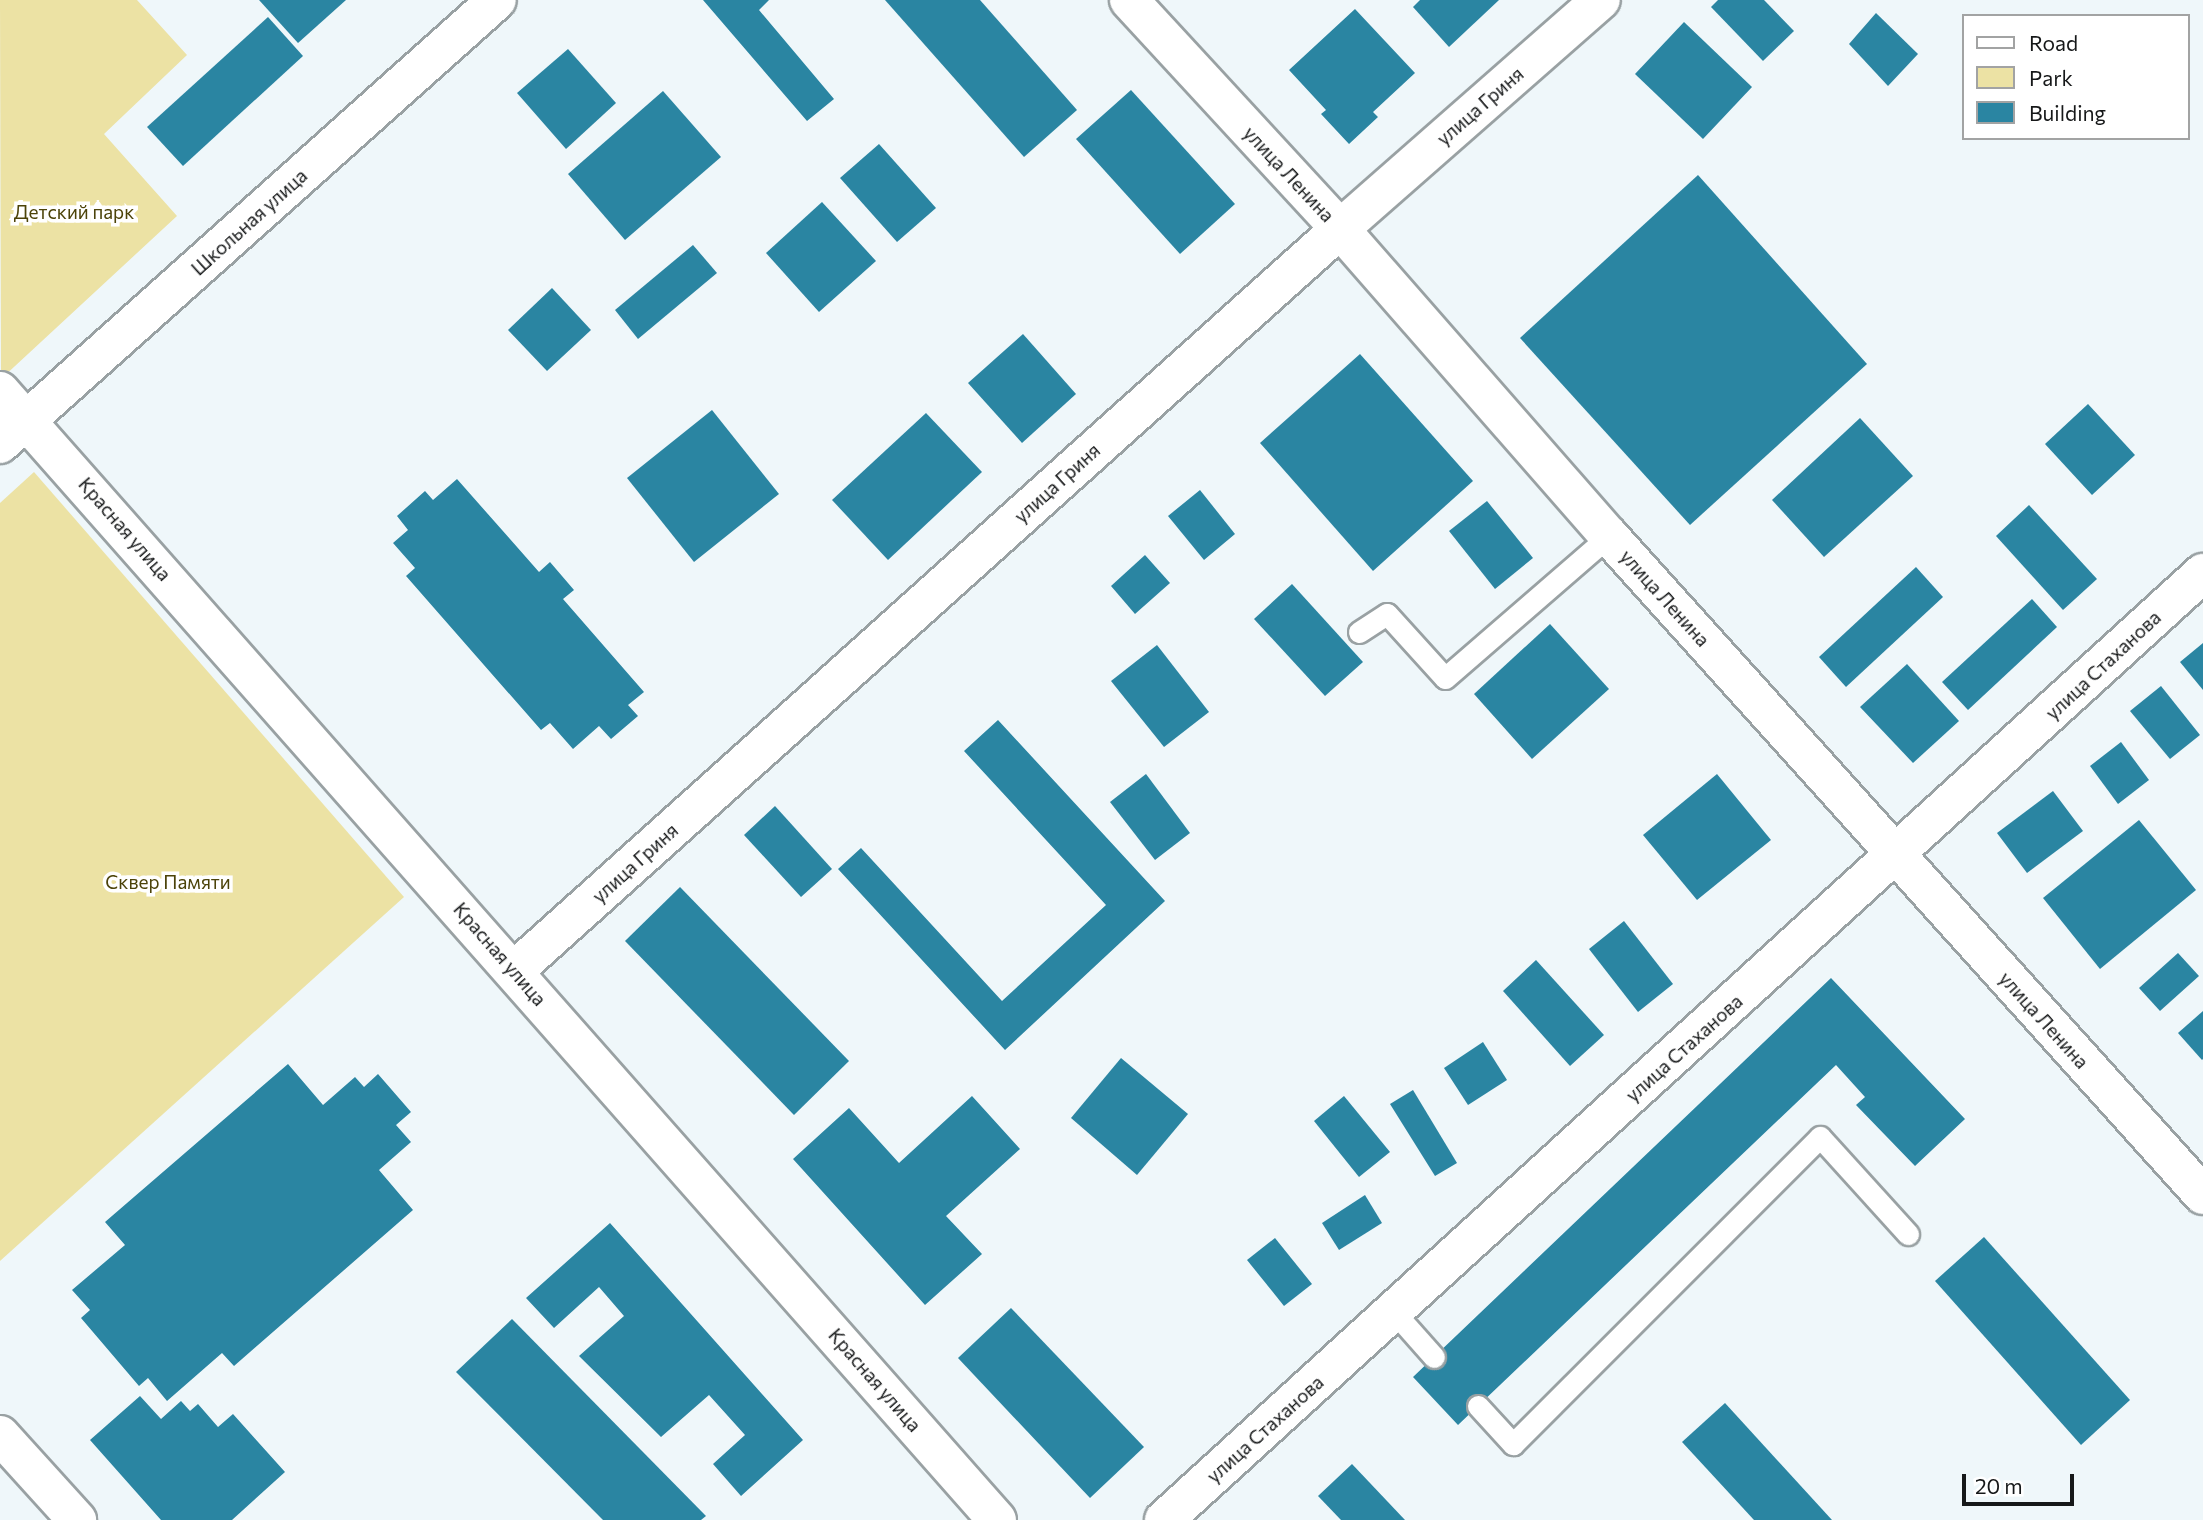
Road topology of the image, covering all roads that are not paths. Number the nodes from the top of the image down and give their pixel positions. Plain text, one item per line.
1 (497, 0) edge
2 (1129, 0) edge
3 (1601, 0) edge
4 (1340, 229) junction
5 (0, 391) edge
6 (14, 432) edge
7 (1609, 536) junction
8 (2203, 573) edge
9 (1359, 632) dead end
10 (1895, 855) junction
11 (515, 970) junction
12 (2203, 1195) edge
13 (1908, 1234) dead end
14 (1394, 1312) junction
15 (1434, 1357) dead end
16 (1478, 1406) dead end
17 (4, 1447) edge
18 (77, 1520) edge
19 (998, 1520) edge
20 (1164, 1520) edge

1 - 6 street, Школьная улица
2 - 4 street, улица Ленина
3 - 4 street, улица Гриня
4 - 7 street, улица Ленина
4 - 11 street, улица Гриня
5 - 6 street, Красная улица
6 - 11 street, Красная улица
7 - 9 lane
7 - 10 street, улица Ленина
8 - 10 street, улица Стаханова
10 - 12 street, улица Ленина
10 - 14 street, улица Стаханова
11 - 19 street, Красная улица
13 - 16 lane
14 - 15 lane
14 - 20 street, улица Стаханова
17 - 18 street

